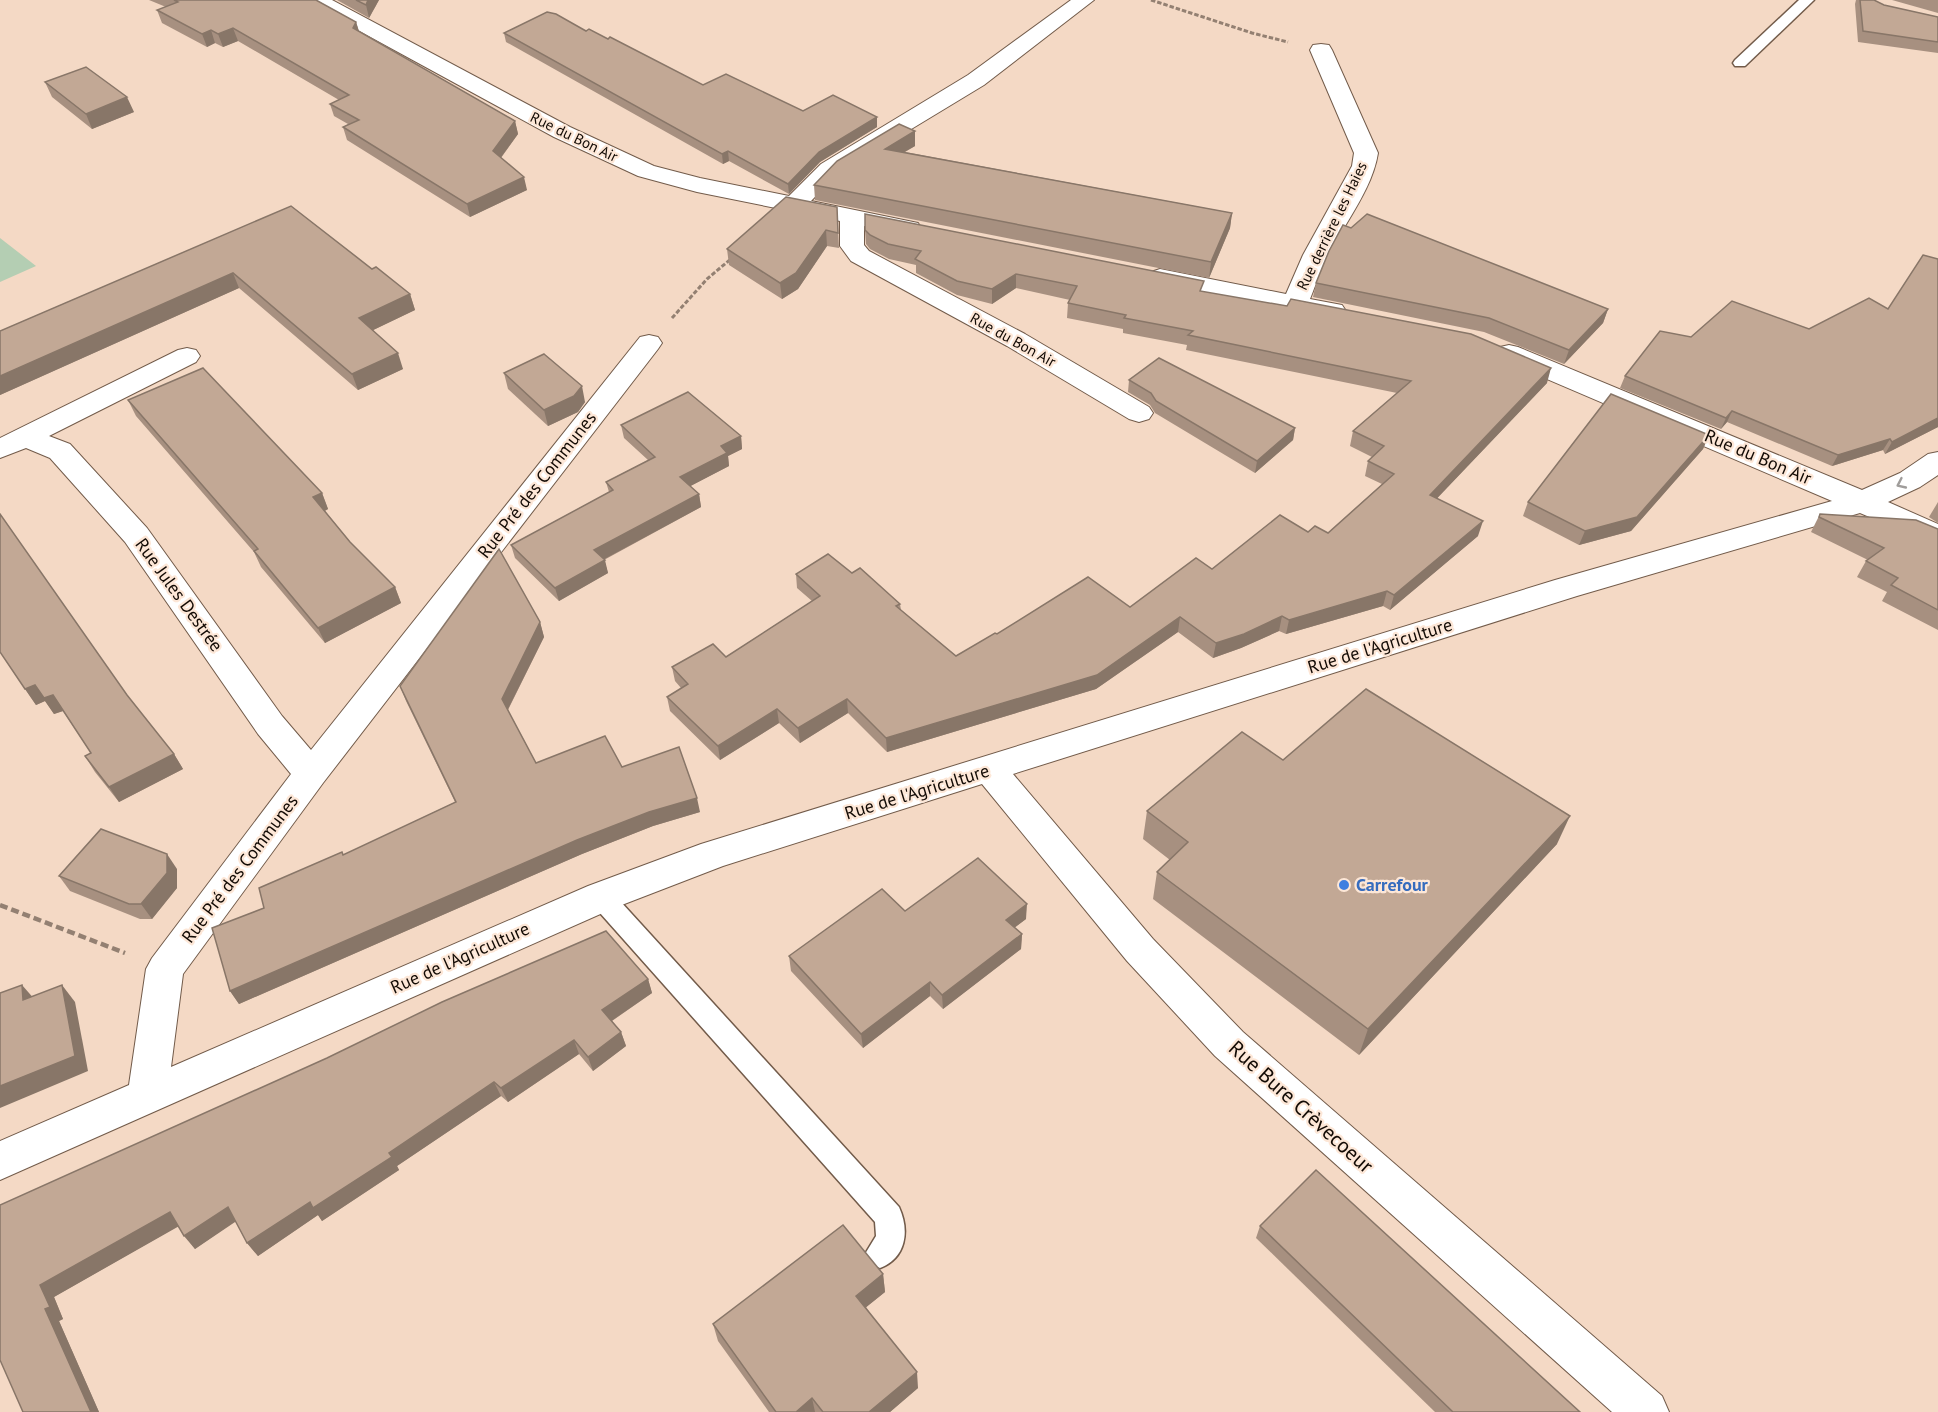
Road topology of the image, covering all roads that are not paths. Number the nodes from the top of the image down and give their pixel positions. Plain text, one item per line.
1 (317, 0) edge
2 (1084, 0) edge
3 (1807, 0) edge
4 (1321, 50) road end
5 (1740, 63) dead end
6 (794, 205) junction
7 (852, 217) junction
8 (934, 232) edge
9 (1132, 271) edge
10 (1295, 303) junction
11 (1352, 315) edge
12 (649, 343) road end
13 (1484, 343) edge
14 (187, 356) dead end
15 (1139, 413) dead end
16 (13, 443) edge
17 (1938, 461) edge
18 (1862, 502) junction
19 (1938, 536) edge
20 (990, 770) junction
21 (312, 774) junction
22 (601, 897) junction
23 (147, 1095) junction
24 (0, 1161) edge
25 (880, 1254) dead end
26 (1646, 1412) edge

1 - 6 street, Rue du Bon Air
2 - 6 street
3 - 5 lane
4 - 10 street, Rue derrière les Haies
6 - 7 street, Rue du Bon Air
7 - 8 street, Rue du Bon Air
7 - 15 street, Rue du Bon Air
9 - 10 street
10 - 11 street
12 - 21 street, Rue Pré des Communes
13 - 18 street, Rue du Bon Air
14 - 16 street, Rue Jules Destrée
16 - 21 street, Rue Jules Destrée
17 -> 18 street, Rue de l'Agriculture
18 - 19 street, Rue du Bon Air
18 - 20 street, Rue de l'Agriculture
20 - 22 street, Rue de l'Agriculture
20 - 26 street, Rue Bure Crèvecoeur
21 - 23 street, Rue Pré des Communes
22 - 23 street, Rue de l'Agriculture
22 - 25 lane
23 - 24 street, Rue de l'Agriculture

